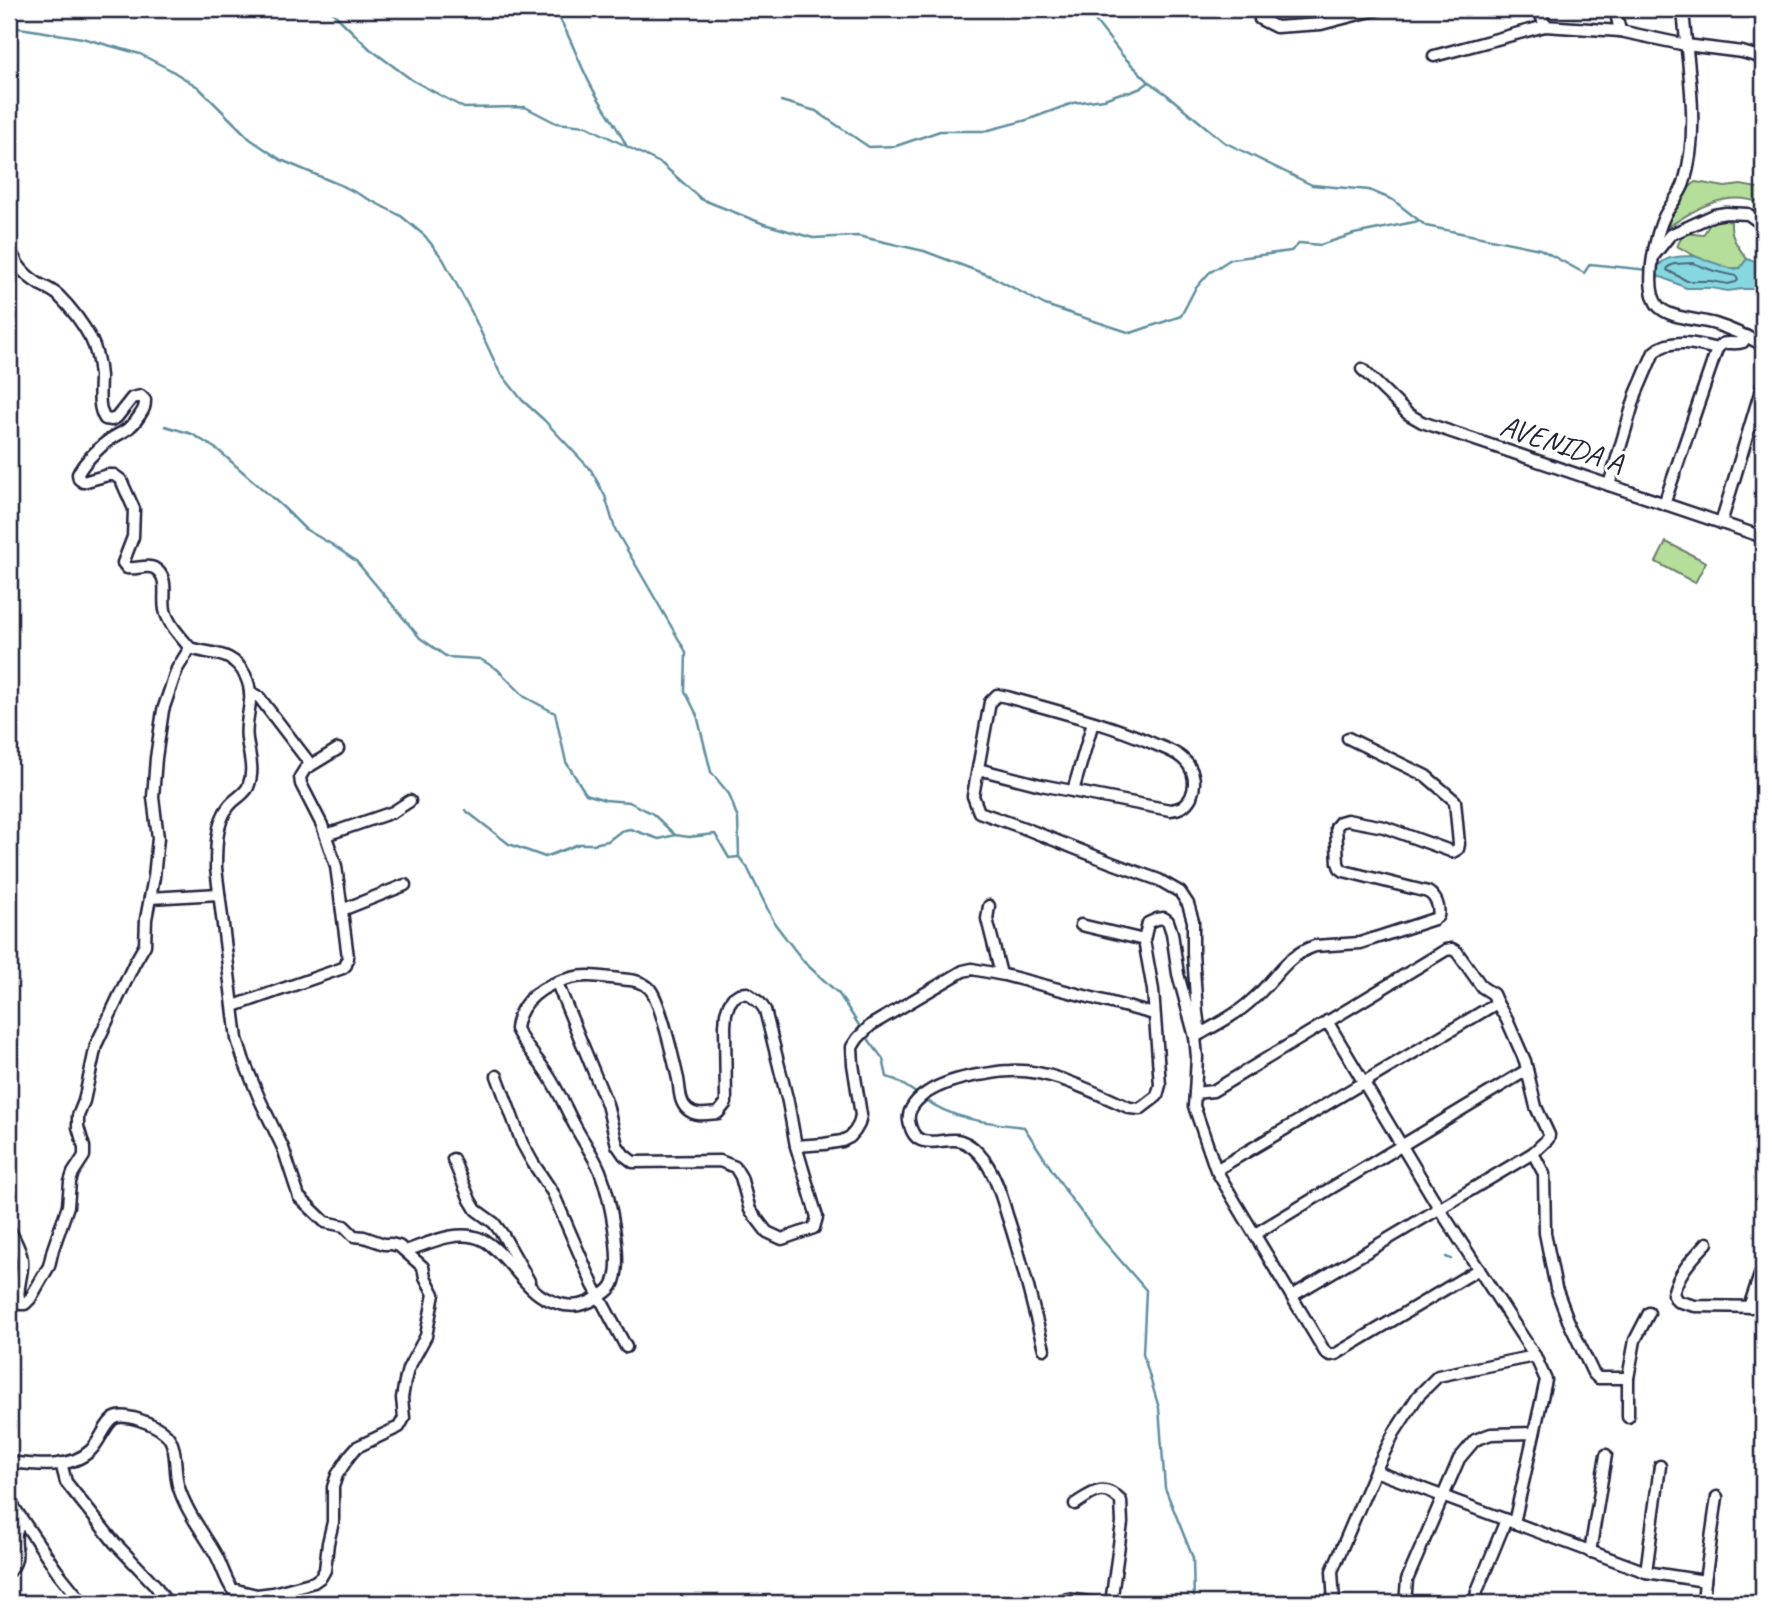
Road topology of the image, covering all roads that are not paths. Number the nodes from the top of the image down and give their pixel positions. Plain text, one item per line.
1 (1379, 9) edge
2 (1539, 9) edge
3 (1615, 9) edge
4 (1683, 9) edge
5 (1365, 10) edge
6 (1261, 14) edge
7 (1545, 26) junction
8 (1620, 31) junction
9 (1686, 45) junction
10 (1434, 56) dead end
11 (1763, 58) edge
12 (1763, 225) edge
13 (9, 247) edge
14 (1653, 260) junction
15 (1745, 336) junction
16 (1763, 345) edge
17 (1717, 349) junction
18 (1362, 369) dead end
19 (1763, 383) edge
20 (1609, 485) junction
21 (1664, 504) junction
22 (1721, 523) junction
23 (1763, 537) edge
24 (190, 648) junction
25 (250, 692) junction
26 (1093, 722) junction
27 (1348, 738) dead end
28 (338, 748) dead end
29 (311, 765) junction
30 (978, 769) junction
31 (1073, 791) junction
32 (410, 801) dead end
33 (326, 835) junction
34 (405, 885) dead end
35 (219, 894) junction
36 (150, 898) junction
37 (989, 906) dead end
38 (342, 910) junction
39 (1081, 925) dead end
40 (1144, 940) junction
41 (1001, 974) junction
42 (557, 983) junction
43 (1497, 1003) junction
44 (234, 1006) junction
45 (1154, 1014) junction
46 (1327, 1021) junction
47 (1198, 1035) junction
48 (1527, 1070) junction
49 (497, 1076) dead end
50 (1364, 1083) junction
51 (1195, 1093) junction
52 (796, 1146) junction
53 (1402, 1146) junction
54 (1533, 1153) junction
55 (453, 1159) dead end
56 (1216, 1170) junction
57 (1439, 1208) junction
58 (9, 1229) edge
59 (1255, 1234) junction
60 (1707, 1243) dead end
61 (406, 1251) junction
62 (1763, 1266) edge
63 (1479, 1269) junction
64 (537, 1293) junction
65 (1292, 1296) junction
66 (599, 1297) junction
67 (1749, 1307) junction
68 (1763, 1307) edge
69 (1649, 1313) dead end
70 (626, 1347) dead end
71 (1044, 1349) dead end
72 (1535, 1356) junction
73 (1628, 1378) junction
74 (1628, 1417) dead end
75 (1534, 1433) junction
76 (1606, 1455) dead end
77 (9, 1462) edge
78 (61, 1463) junction
79 (1660, 1466) dead end
80 (1375, 1471) junction
81 (1443, 1497) junction
82 (1717, 1497) dead end
83 (9, 1500) edge
84 (1075, 1504) dead end
85 (23, 1522) junction
86 (1510, 1522) junction
87 (1590, 1552) junction
88 (9, 1571) edge
89 (1646, 1572) junction
90 (1705, 1581) junction
91 (1067, 1599) dead end
92 (83, 1603) edge
93 (164, 1603) edge
94 (1096, 1603) edge
95 (1111, 1603) edge
96 (1334, 1603) edge
97 (1405, 1603) edge
98 (1475, 1603) edge
99 (1703, 1603) edge

1 - 5 street
2 - 7 street
3 - 8 street
4 - 9 street
5 - 6 street
7 - 8 street
7 - 10 street
8 - 9 street
9 - 11 street
9 - 14 street
12 - 14 street
13 - 24 street
14 - 15 street
15 - 16 street
15 - 17 street
17 - 20 street
17 - 21 street
18 - 20 street, AVENIDA A
19 - 22 street
20 - 21 street, AVENIDA A
21 - 22 street, AVENIDA A
22 - 23 street, AVENIDA A
24 - 25 street
24 - 36 street
25 - 29 street
25 - 35 street
26 - 30 street
26 - 31 street
26 - 31 street
27 - 47 street
28 - 29 street
29 - 33 street
30 - 31 street
30 - 47 street
32 - 33 street
33 - 38 street
34 - 38 street
35 - 36 street
35 - 44 street
36 - 58 street
37 - 41 street
38 - 44 street
39 - 40 street
40 - 45 street
40 - 47 street
41 - 45 street
41 - 52 street
42 - 52 street
42 - 52 street
42 - 66 street
43 - 46 street
43 - 48 street
43 - 50 street
44 - 61 street
45 - 71 street
46 - 50 street
46 - 51 street
47 - 51 street
48 - 53 street
48 - 54 street
49 - 66 street
50 - 53 street
50 - 56 street
51 - 56 street
53 - 57 street
53 - 59 street
54 - 57 street
54 - 73 street
55 - 64 street
56 - 59 street
57 - 63 street
57 - 65 street
59 - 65 street
60 - 67 street
61 - 64 street
61 - 78 street
62 - 67 street
63 - 65 street
63 - 72 street
64 - 66 street
66 - 70 street
67 - 68 street
69 - 73 street
72 - 75 street
72 - 80 street
73 - 74 street
75 - 81 street
75 - 86 street
76 - 87 street
77 - 78 street
78 - 93 street
79 - 89 street
80 - 81 street
80 - 96 street
81 - 86 street
81 - 97 street
82 - 90 street
83 - 85 street
84 - 95 street
85 - 88 street
85 - 92 street
86 - 87 street
86 - 98 street
87 - 89 street
89 - 90 street
90 - 99 street
91 - 94 street

